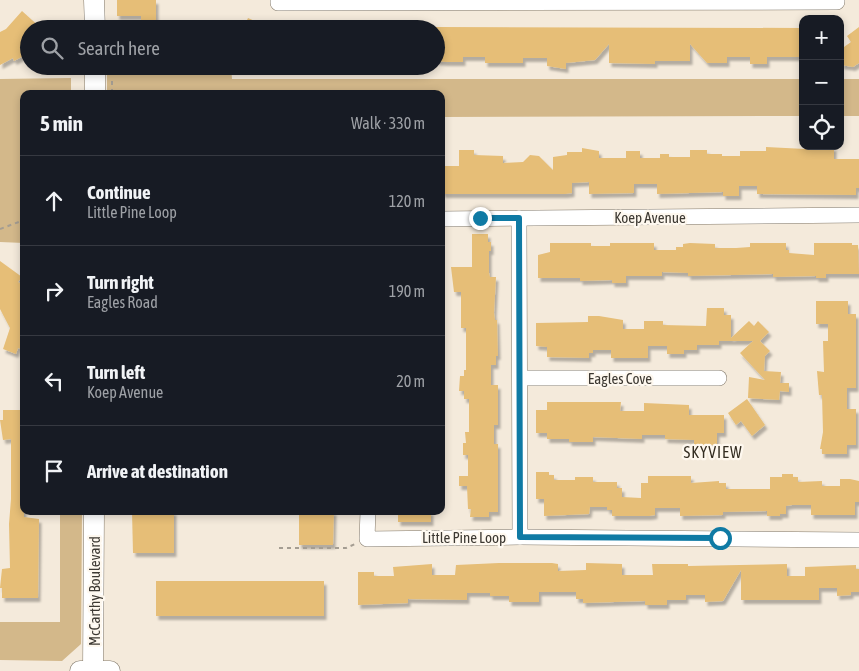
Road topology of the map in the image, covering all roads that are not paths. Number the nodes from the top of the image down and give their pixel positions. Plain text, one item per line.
1 (94, 0) edge
2 (278, 0) edge
3 (838, 0) edge
4 (424, 2) edge
5 (95, 20) edge
6 (95, 75) edge
7 (95, 90) edge
8 (859, 215) edge
9 (519, 218) junction
10 (445, 219) edge
11 (521, 378) junction
12 (719, 378) dead end
13 (94, 515) edge
14 (368, 515) edge
15 (520, 537) junction
16 (859, 540) edge
17 (80, 671) edge
18 (93, 671) edge
19 (110, 671) edge

1 - 5 main road
2 - 4 street
3 - 4 street
6 - 7 main road
8 - 9 street, Koep Avenue
9 - 10 street, Koep Avenue
9 - 11 street
11 - 12 street, Eagles Cove
11 - 15 street
13 - 18 main road, McCarthy Boulevard
14 - 15 street, Little Pine Loop
15 - 16 street, Little Pine Loop
17 - 18 main road
18 - 19 main road

